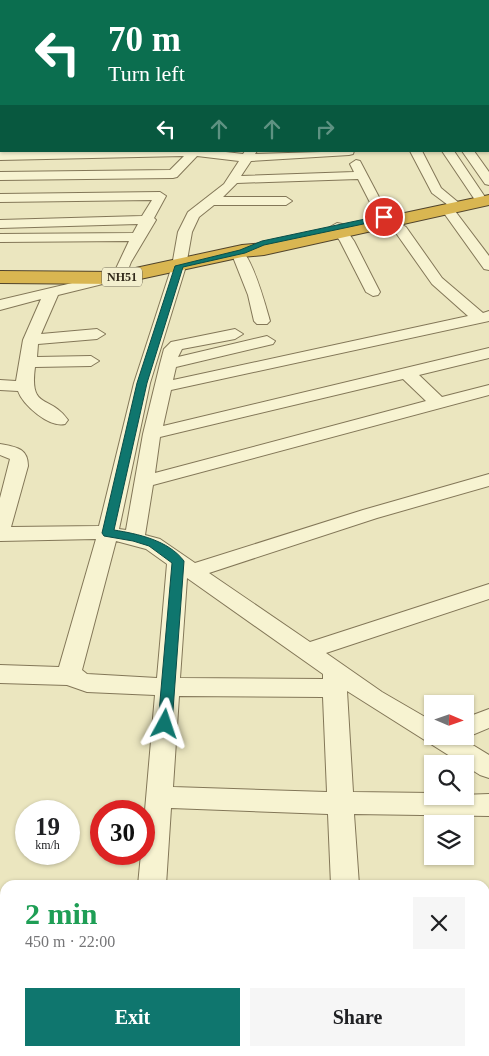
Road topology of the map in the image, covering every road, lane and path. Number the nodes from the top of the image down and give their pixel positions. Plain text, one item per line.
1 (194, 152) edge
2 (324, 152) edge
3 (350, 152) edge
4 (417, 152) edge
5 (449, 152) edge
6 (469, 152) edge
7 (231, 154) edge
8 (248, 155) edge
9 (0, 156) edge
10 (362, 175) junction
11 (0, 176) edge
12 (232, 180) junction
13 (489, 181) edge
14 (368, 186) junction
15 (324, 189) dead end
16 (486, 197) edge
17 (0, 198) edge
18 (208, 201) junction
19 (286, 201) dead end
20 (450, 206) junction
21 (148, 220) junction
22 (387, 220) junction
23 (0, 224) edge
24 (339, 230) junction
25 (138, 237) junction
26 (0, 238) edge
27 (240, 252) junction
28 (179, 266) junction
29 (489, 266) edge
30 (0, 278) edge
31 (113, 278) junction
32 (52, 292) junction
33 (372, 292) dead end
34 (0, 305) edge
35 (485, 317) edge
36 (262, 321) dead end
37 (97, 334) dead end
38 (235, 334) dead end
39 (30, 340) junction
40 (267, 342) dead end
41 (489, 353) edge
42 (91, 361) dead end
43 (27, 362) junction
44 (168, 364) junction
45 (407, 373) junction
46 (0, 386) edge
47 (24, 386) junction
48 (163, 387) junction
49 (489, 390) edge
50 (438, 403) junction
51 (59, 420) dead end
52 (152, 434) junction
53 (0, 449) edge
54 (489, 480) edge
55 (145, 481) junction
56 (0, 533) edge
57 (108, 533) junction
58 (135, 537) junction
59 (185, 566) junction
60 (489, 591) edge
61 (306, 651) junction
62 (0, 674) edge
63 (71, 676) junction
64 (334, 679) junction
65 (168, 687) junction
66 (489, 718) edge
67 (474, 724) edge
68 (424, 728) edge
69 (452, 745) edge
70 (489, 768) edge
71 (159, 797) junction
72 (341, 804) junction
73 (489, 805) edge
74 (152, 880) edge
75 (345, 880) edge

1 - 7 street
1 - 9 street
1 - 11 street
2 - 8 street
3 - 10 street
4 - 20 street
5 - 16 street
6 - 13 street
7 - 8 street
8 - 12 street
10 - 12 street
10 - 14 street
12 - 18 street
14 - 15 street
14 - 22 street
16 - 20 highway, NH51
17 - 21 street
18 - 19 street
18 - 28 street
20 - 22 highway, NH51
20 - 29 street
21 - 23 street
21 - 25 street
22 - 24 highway, NH51
22 - 35 street
24 - 27 highway, NH51
24 - 33 street
25 - 26 street
25 - 31 street
27 - 28 highway, NH51
27 - 36 street
28 - 31 highway, NH51
28 - 57 street
30 - 31 highway, NH51
31 - 32 street
32 - 34 street
32 - 39 street
35 - 48 street
37 - 39 street
38 - 44 street
39 - 43 street
40 - 44 street
41 - 45 street
42 - 43 street
43 - 47 street
44 - 48 street
45 - 50 street
45 - 52 street
46 - 47 street
47 - 51 street
48 - 52 street
49 - 50 street
50 - 55 street
52 - 55 street
53 - 56 street
54 - 59 street
55 - 58 street
56 - 57 street
57 - 58 street
57 - 63 street
58 - 59 street
59 - 61 street
59 - 65 street
60 - 61 street
61 - 64 street
62 - 63 street
63 - 65 street
64 - 65 street
64 - 68 street
64 - 72 street
65 - 71 street
66 - 67 street
69 - 70 street
71 - 72 street
71 - 74 street
72 - 73 street
72 - 75 street

